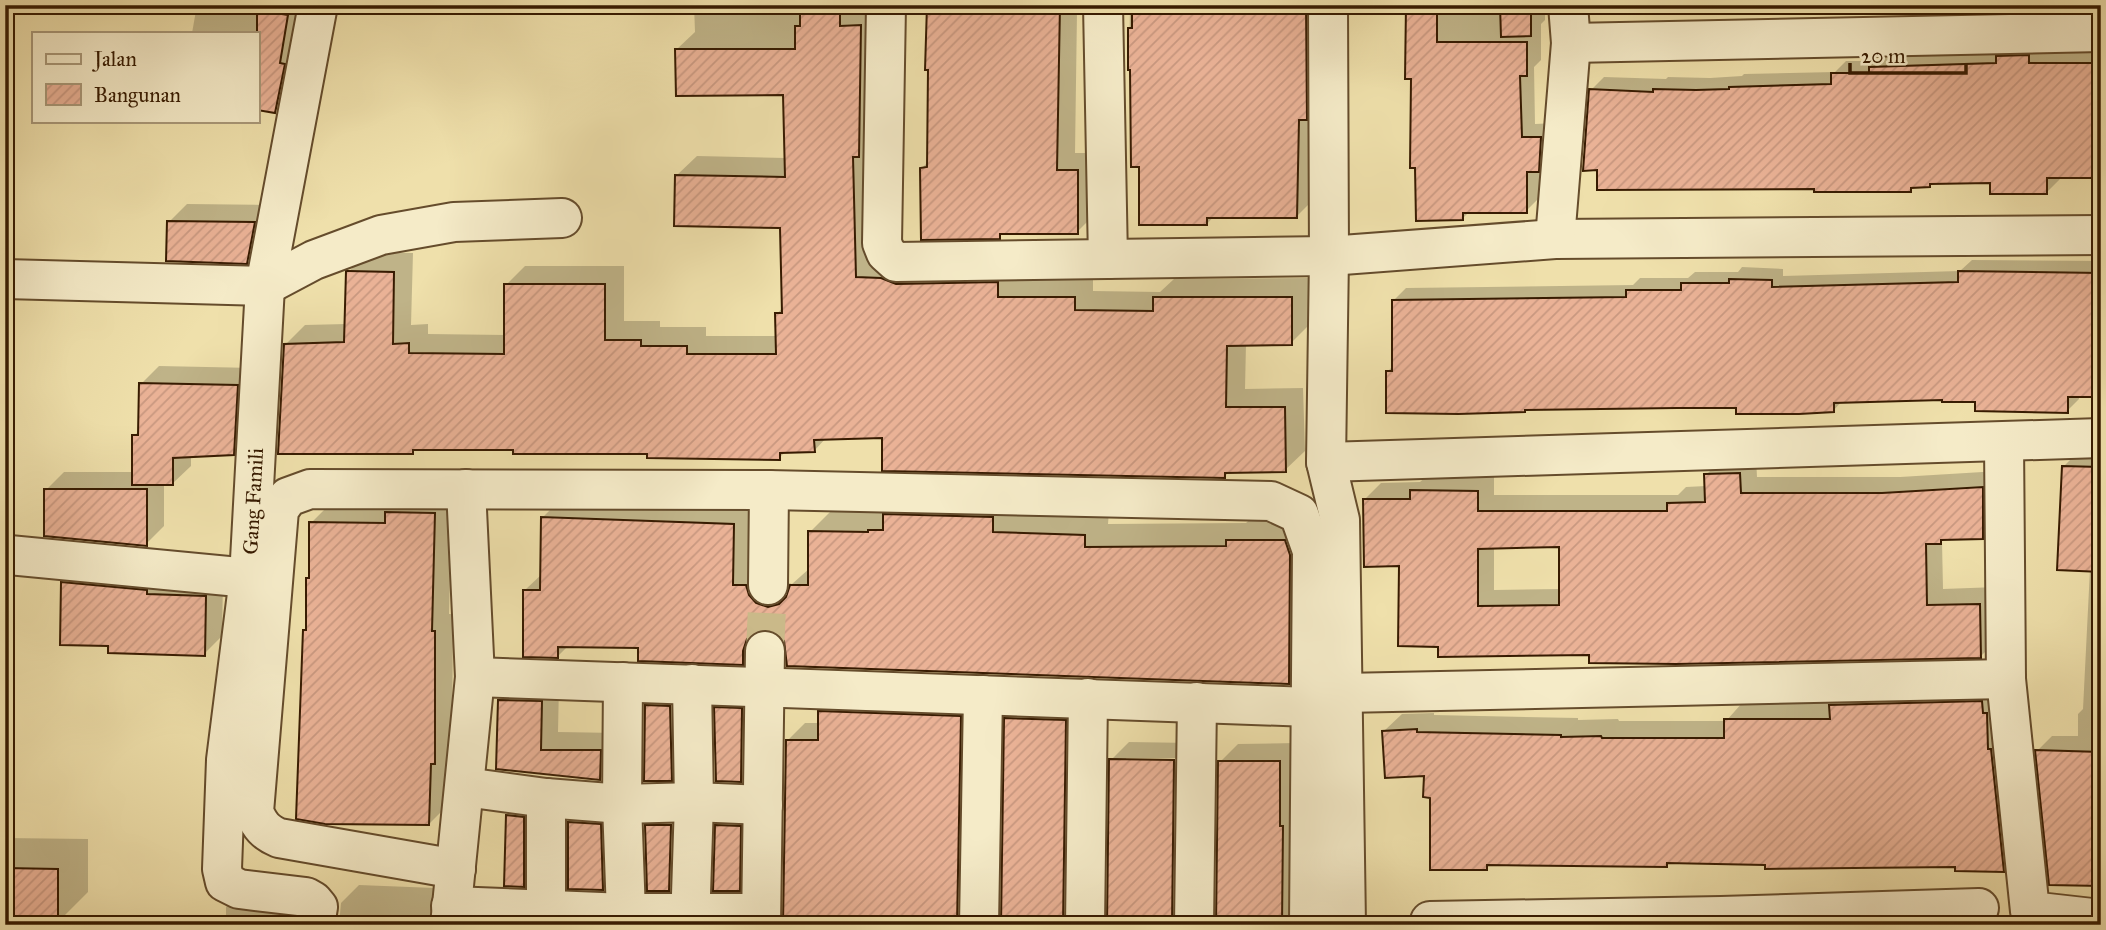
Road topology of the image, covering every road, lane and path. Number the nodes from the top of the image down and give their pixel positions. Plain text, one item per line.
1 (318, 5) edge
2 (886, 5) edge
3 (1103, 5) edge
4 (1328, 5) edge
5 (1568, 5) edge
6 (2101, 32) edge
7 (1571, 43) junction
8 (562, 218) dead end
9 (2101, 234) edge
10 (1556, 239) junction
11 (1329, 256) junction
12 (1108, 259) junction
13 (5, 279) edge
14 (265, 286) junction
15 (2101, 438) edge
16 (2004, 442) junction
17 (1326, 462) junction
18 (466, 489) junction
19 (769, 491) junction
20 (9, 555) dead end
21 (249, 578) junction
22 (768, 585) tunnel mouth
23 (765, 669) junction
24 (475, 677) junction
25 (2006, 679) junction
26 (623, 682) junction
27 (692, 684) junction
28 (983, 695) junction
29 (1088, 698) junction
30 (1327, 700) junction
31 (1196, 702) junction
32 (465, 787) junction
33 (546, 798) junction
34 (694, 802) junction
35 (622, 804) junction
36 (763, 805) junction
37 (456, 869) junction
38 (1979, 908) dead end
39 (626, 912) junction
40 (451, 915) edge
41 (546, 918) edge
42 (690, 919) edge
43 (761, 919) edge
44 (2101, 919) edge
45 (1721, 920) edge
46 (1430, 921) dead end
47 (315, 925) edge
48 (979, 925) edge
49 (1085, 925) edge
50 (1194, 925) edge
51 (1310, 925) edge
52 (1346, 925) edge

1 - 14 street, Gang Famili
2 - 12 street
3 - 12 street
4 - 11 street
5 - 7 street
6 - 7 street
7 - 10 street
8 - 14 street
9 - 10 street
10 - 11 street
11 - 12 street
11 - 17 street
13 - 14 street
14 - 21 street, Gang Famili
15 - 16 street
16 - 17 street
16 - 25 street
17 - 30 street
18 - 19 street
18 - 24 street
18 - 37 street
19 - 22 street
19 - 30 street
20 - 21 street
21 - 47 street, Gang Famili
23 - 27 street
23 - 28 street
23 - 36 street
24 - 26 street
24 - 32 street
25 - 30 street
25 - 44 street
26 - 27 street
26 - 35 street
27 - 34 street
28 - 29 street
28 - 48 street
29 - 31 street
29 - 49 street
30 - 31 street
30 - 51 street
30 - 52 street
31 - 50 street
32 - 33 street
32 - 37 street
33 - 35 street
33 - 41 street
34 - 35 street
34 - 36 street
34 - 42 street
35 - 39 street
36 - 43 street
37 - 40 street
38 - 45 street
39 - 41 street
39 - 42 street
40 - 41 street
42 - 43 street
45 - 46 street

